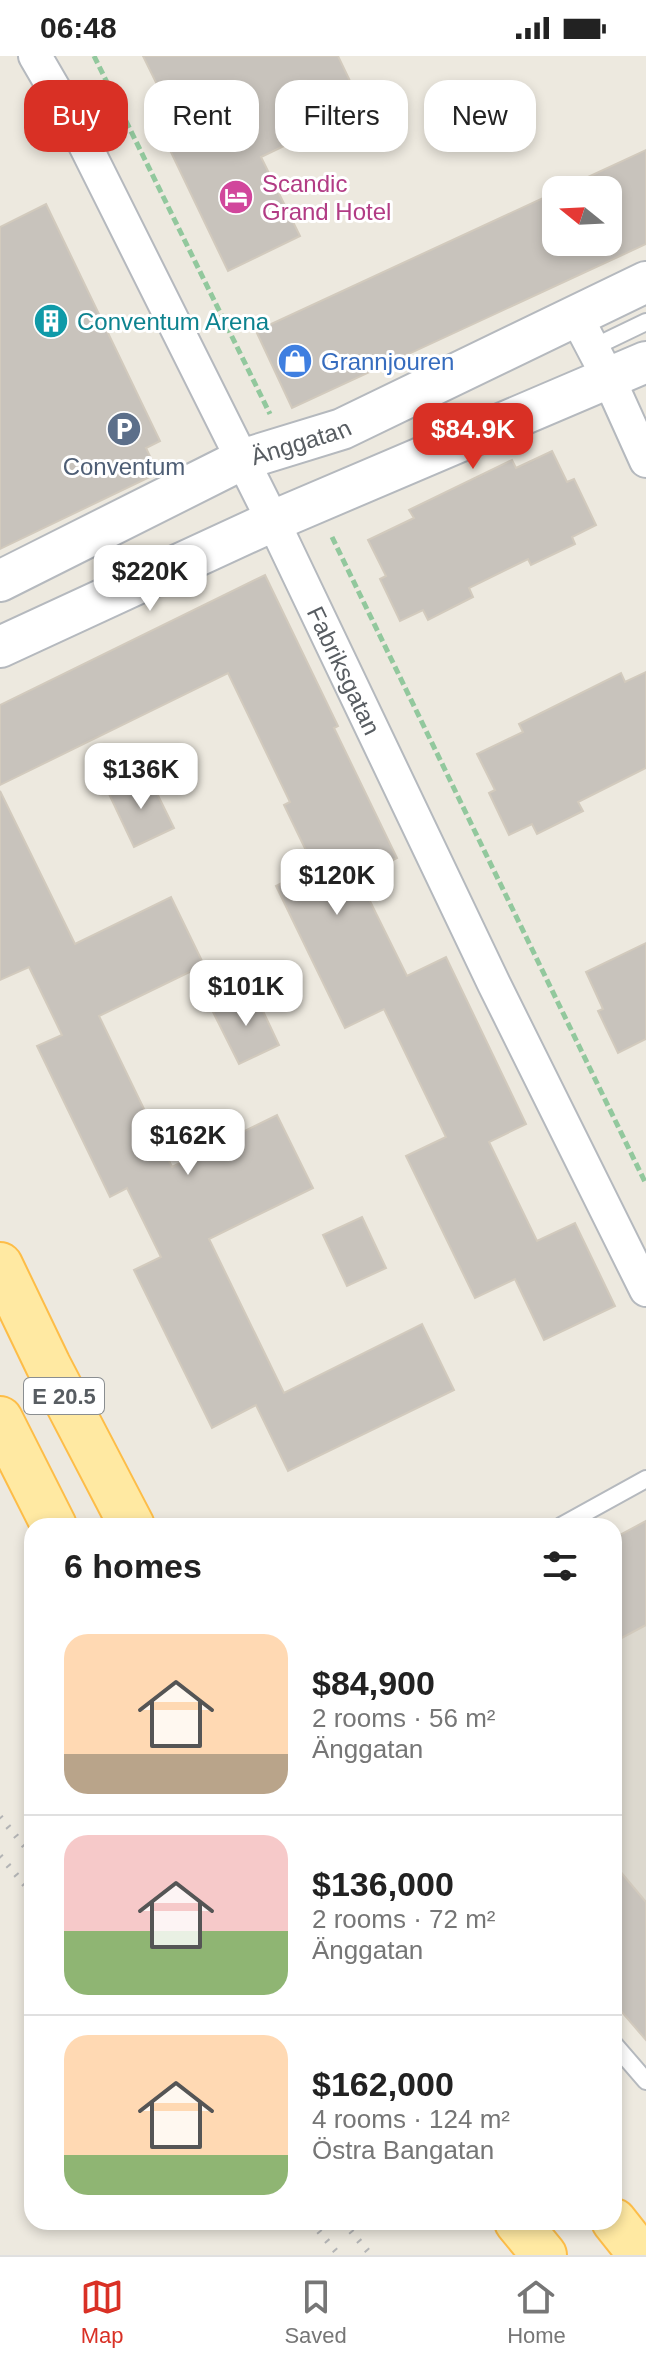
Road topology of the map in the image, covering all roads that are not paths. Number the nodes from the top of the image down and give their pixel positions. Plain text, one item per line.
1 (35, 56) edge
2 (646, 282) edge
3 (646, 322) edge
4 (593, 348) junction
5 (646, 362) edge
6 (241, 460) junction
7 (646, 461) edge
8 (273, 521) junction
9 (0, 581) edge
10 (0, 647) edge
11 (0, 1265) edge
12 (646, 1290) edge
13 (0, 1419) edge
14 (646, 1479) edge
15 (50, 1518) edge
16 (128, 1518) edge
17 (575, 1518) edge
18 (622, 2053) edge
19 (646, 2081) edge
20 (524, 2230) edge
21 (621, 2230) edge
22 (544, 2255) edge
23 (641, 2255) edge

1 - 6 street, Fabriksgatan
2 - 4 street, Änggatan
3 - 4 lane
4 - 5 street, Änggatan
4 - 6 street, Änggatan
4 - 7 street
4 - 8 street, Änggatan
6 - 8 street, Fabriksgatan
6 - 9 street, Änggatan
8 - 10 street, Änggatan
8 - 12 street, Fabriksgatan
11 - 16 main road, E 20.5
13 - 15 main road, E 20.5
14 - 17 lane
18 - 19 lane
20 - 22 main road
21 - 23 main road

